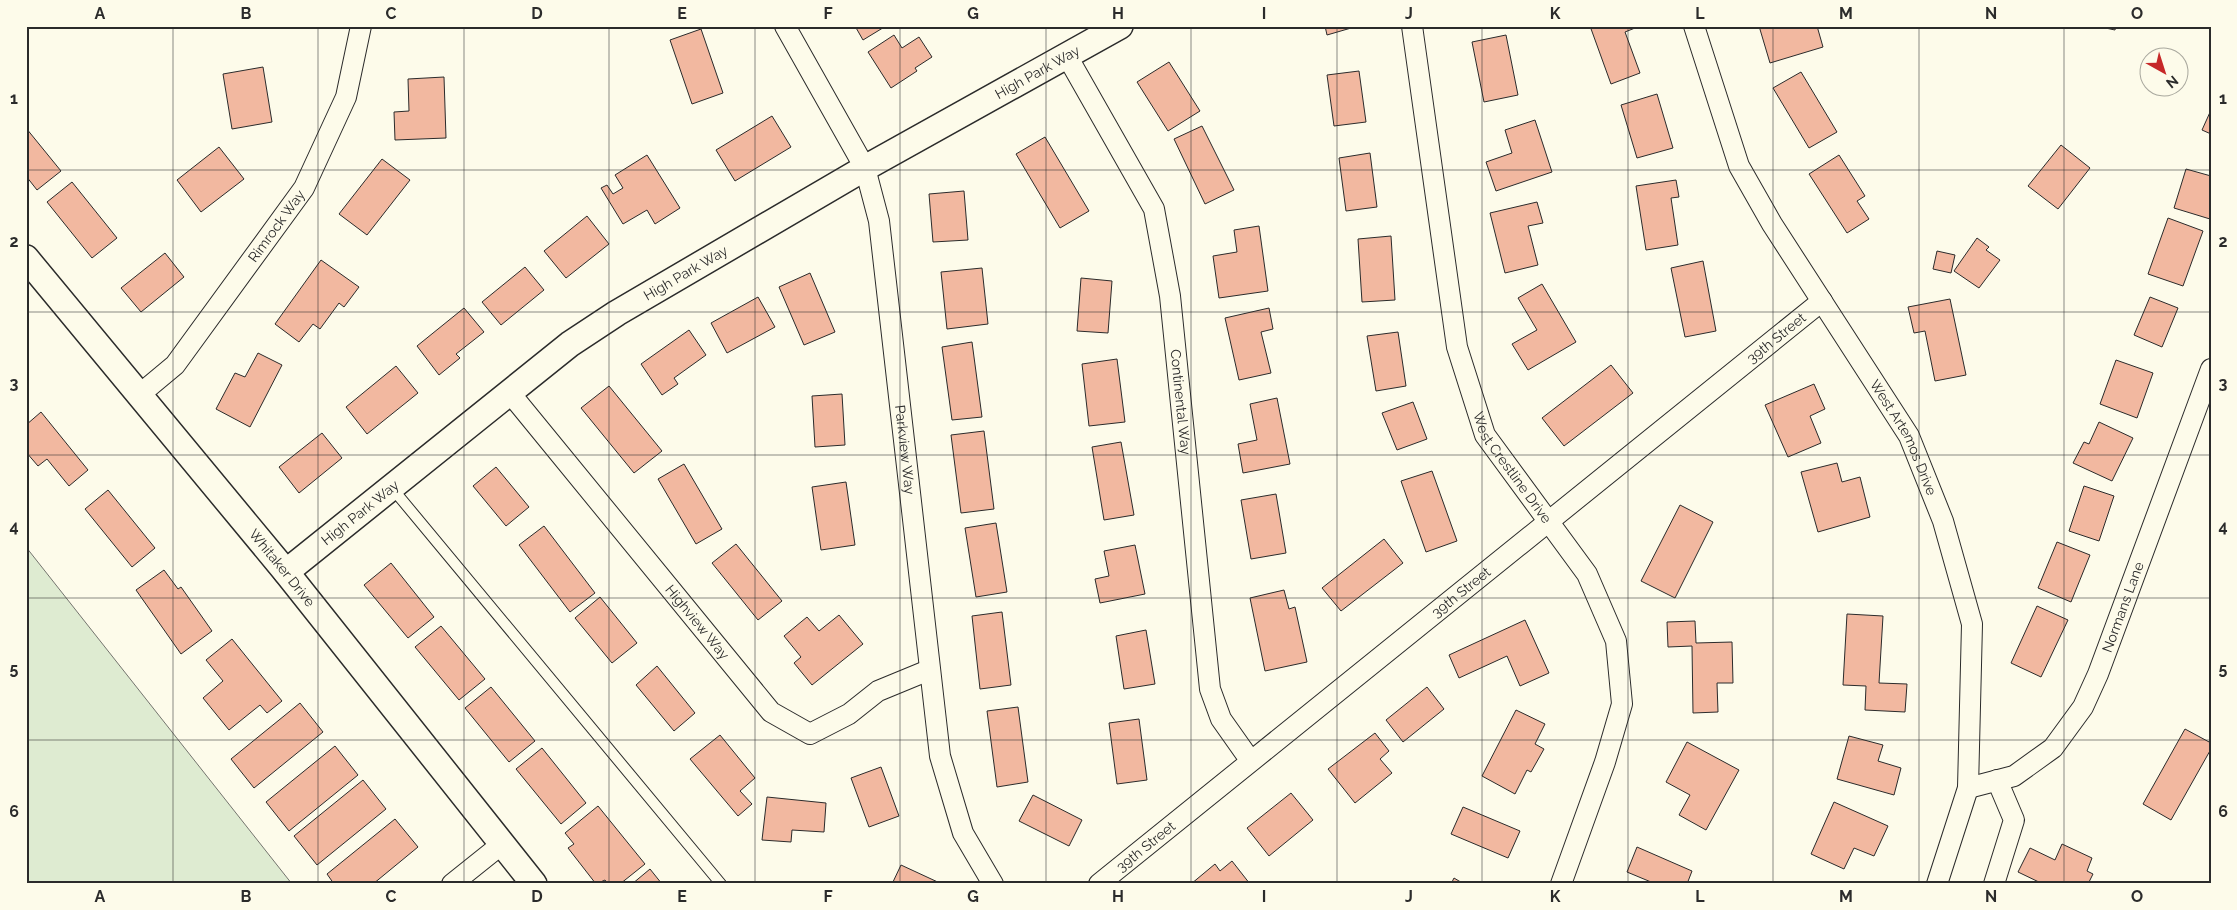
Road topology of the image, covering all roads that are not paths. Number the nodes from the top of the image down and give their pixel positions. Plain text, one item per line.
1 (361, 26) edge
2 (785, 26) edge
3 (1120, 26) edge
4 (1412, 26) edge
5 (1694, 26) edge
6 (1068, 56) junction
7 (865, 168) junction
8 (26, 258) edge
9 (1822, 301) junction
10 (2211, 369) edge
11 (510, 393) junction
12 (139, 395) junction
13 (392, 488) junction
14 (1547, 521) junction
15 (286, 572) junction
16 (929, 670) junction
17 (1250, 760) junction
18 (1997, 780) junction
19 (1968, 788) junction
20 (502, 844) junction
21 (452, 884) edge
22 (534, 884) edge
23 (721, 884) edge
24 (993, 884) edge
25 (1098, 884) edge
26 (1561, 884) edge
27 (1937, 884) edge
28 (1994, 884) edge

1 - 12 street, Rimrock Way
2 - 7 street, Parkview Way
3 - 6 street, High Park Way
4 - 14 street, West Crestline Drive
5 - 9 street, West Artemos Drive
6 - 7 street, High Park Way
6 - 17 street, Continental Way
7 - 11 street, High Park Way
7 - 16 street, Parkview Way
8 - 12 street, Whitaker Drive
9 - 14 street, 39th Street
9 - 19 street, West Artemos Drive
10 - 18 street, Normans Lane
11 - 13 street, High Park Way
11 - 16 street, Highview Way
12 - 15 street, Whitaker Drive
13 - 15 street, High Park Way
13 - 23 lane
14 - 17 street, 39th Street
14 - 26 street, West Crestline Drive
15 - 20 street, Whitaker Drive
16 - 24 street, Parkview Way
17 - 25 street, 39th Street
18 - 19 street, Normans Lane
18 - 28 street
19 - 27 street, West Artemos Drive
20 - 21 street
20 - 22 street, Whitaker Drive

